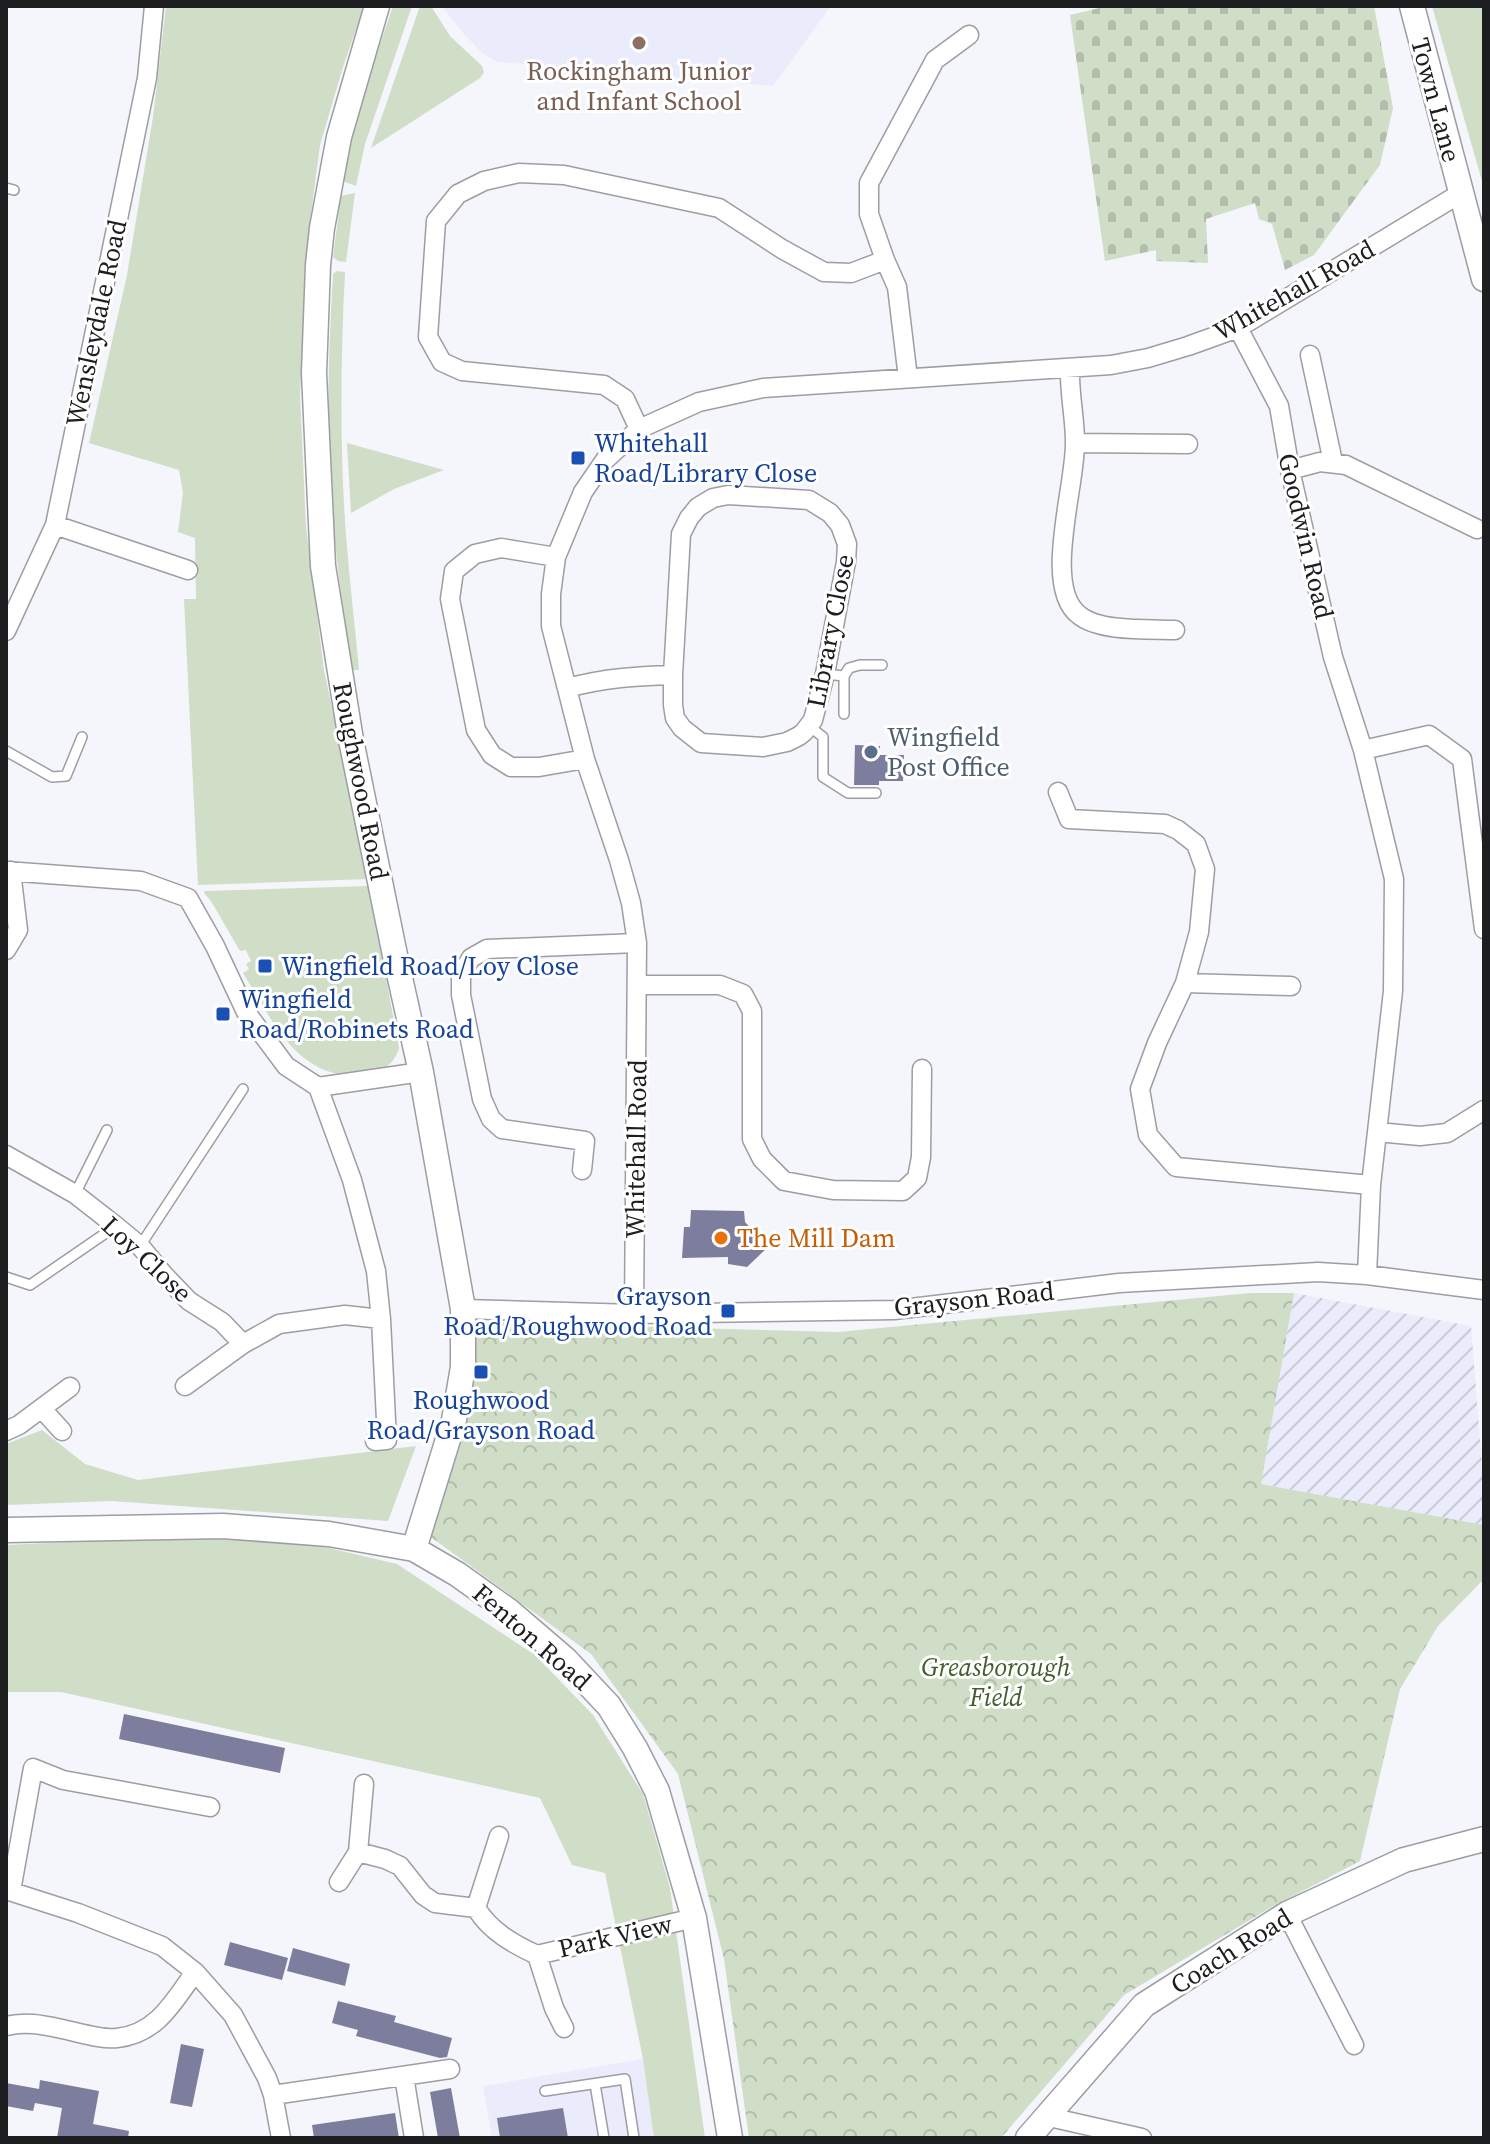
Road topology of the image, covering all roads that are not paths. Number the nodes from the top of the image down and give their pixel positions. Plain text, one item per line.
1 (154, 6) edge
2 (377, 6) edge
3 (1412, 6) edge
4 (969, 35) dead end
5 (1461, 193) junction
6 (885, 260) junction
7 (1484, 279) edge
8 (1238, 328) junction
9 (1310, 355) dead end
10 (1070, 368) junction
11 (908, 378) junction
12 (639, 429) junction
13 (1075, 443) junction
14 (1188, 444) dead end
15 (1333, 462) junction
16 (1290, 470) junction
17 (55, 525) junction
18 (1477, 529) dead end
19 (556, 557) junction
20 (188, 570) dead end
21 (1175, 630) dead end
22 (6, 631) edge
23 (882, 665) dead end
24 (825, 674) junction
25 (673, 675) junction
26 (844, 676) junction
27 (568, 688) junction
28 (844, 714) dead end
29 (809, 726) junction
30 (82, 737) dead end
31 (1363, 750) junction
32 (6, 751) edge
33 (585, 759) junction
34 (1058, 792) dead end
35 (876, 793) dead end
36 (9, 871) edge
37 (1484, 929) edge
38 (637, 943) junction
39 (6, 950) edge
40 (1185, 983) junction
41 (639, 985) junction
42 (1291, 986) dead end
43 (922, 1069) dead end
44 (421, 1072) junction
45 (318, 1087) junction
46 (243, 1089) dead end
47 (1484, 1110) edge
48 (107, 1130) dead end
49 (1377, 1132) junction
50 (6, 1155) edge
51 (582, 1170) dead end
52 (1371, 1185) junction
53 (75, 1194) junction
54 (116, 1226) junction
55 (140, 1246) junction
56 (1367, 1275) junction
57 (6, 1277) edge
58 (1484, 1290) edge
59 (463, 1309) junction
60 (634, 1314) junction
61 (381, 1319) junction
62 (243, 1344) junction
63 (185, 1386) dead end
64 (70, 1387) dead end
65 (42, 1409) junction
66 (6, 1431) edge
67 (62, 1431) dead end
68 (375, 1441) dead end
69 (6, 1530) edge
70 (414, 1549) junction
71 (364, 1784) dead end
72 (210, 1807) dead end
73 (499, 1836) dead end
74 (1484, 1839) edge
75 (358, 1852) junction
76 (339, 1882) dead end
77 (8, 1891) edge
78 (476, 1908) junction
79 (1287, 1914) junction
80 (694, 1918) junction
81 (537, 1955) junction
82 (195, 1972) junction
83 (6, 2026) edge
84 (564, 2028) dead end
85 (1354, 2045) dead end
86 (450, 2069) dead end
87 (404, 2076) junction
88 (595, 2084) junction
89 (545, 2091) dead end
90 (273, 2095) junction
91 (1045, 2116) junction
92 (281, 2138) edge
93 (414, 2138) edge
94 (604, 2138) edge
95 (634, 2138) edge
96 (730, 2138) edge
97 (1028, 2138) edge
98 (1142, 2138) edge

1 - 17 street, Wensleydale Road
2 - 44 street, Roughwood Road
3 - 5 street, Town Lane
4 - 6 street
5 - 7 street, Town Lane
5 - 8 street, Whitehall Road
6 - 11 street
6 - 12 street
8 - 10 street, Whitehall Road
8 - 16 street, Goodwin Road
9 - 15 street
10 - 11 street, Whitehall Road
10 - 13 street
11 - 12 street, Whitehall Road
12 - 19 street, Whitehall Road
13 - 14 street
13 - 21 street
15 - 16 street
15 - 18 street
16 - 31 street, Goodwin Road
17 - 20 street
17 - 22 street, Wensleydale Road
19 - 27 street, Whitehall Road
19 - 33 street
23 - 26 lane
24 - 25 street, Library Close
24 - 26 lane
24 - 29 street, Library Close
25 - 27 street
25 - 29 street, Library Close
26 - 28 lane
27 - 33 street, Whitehall Road
29 - 35 lane
30 - 32 lane
31 - 37 street
31 - 49 street, Goodwin Road
33 - 38 street, Whitehall Road
34 - 40 street
36 - 39 street
36 - 45 street
38 - 41 street, Whitehall Road
38 - 51 street, Whitehall Road
40 - 42 street
40 - 52 street
41 - 43 street
41 - 60 street, Whitehall Road
44 - 45 street
44 - 59 street, Roughwood Road
45 - 61 street
46 - 55 lane
47 - 49 street
48 - 53 lane
49 - 52 street, Goodwin Road
50 - 53 street, Loy Close
52 - 56 street, Goodwin Road
53 - 54 street, Loy Close
54 - 55 street, Loy Close
54 - 57 lane
55 - 62 street, Loy Close
56 - 58 street, Grayson Road
56 - 60 street, Grayson Road
59 - 60 street, Grayson Road
59 - 70 street, Roughwood Road
61 - 62 street
61 - 68 street
62 - 63 street
64 - 65 street
65 - 66 street
65 - 67 street
69 - 70 street, Fenton Road
70 - 80 street, Fenton Road
71 - 75 street
72 - 77 street
73 - 78 street
74 - 79 street, Coach Road
75 - 76 street
75 - 78 street
77 - 82 street
78 - 81 street, Park View
79 - 85 street
79 - 91 street, Coach Road
80 - 81 street, Park View
80 - 96 street, Fenton Road
81 - 84 street, Park View
82 - 83 street
82 - 90 street
86 - 87 street
87 - 90 street
87 - 93 street
88 - 89 lane
88 - 94 lane
88 - 95 lane
90 - 92 street
91 - 97 street, Coach Road
91 - 98 street

